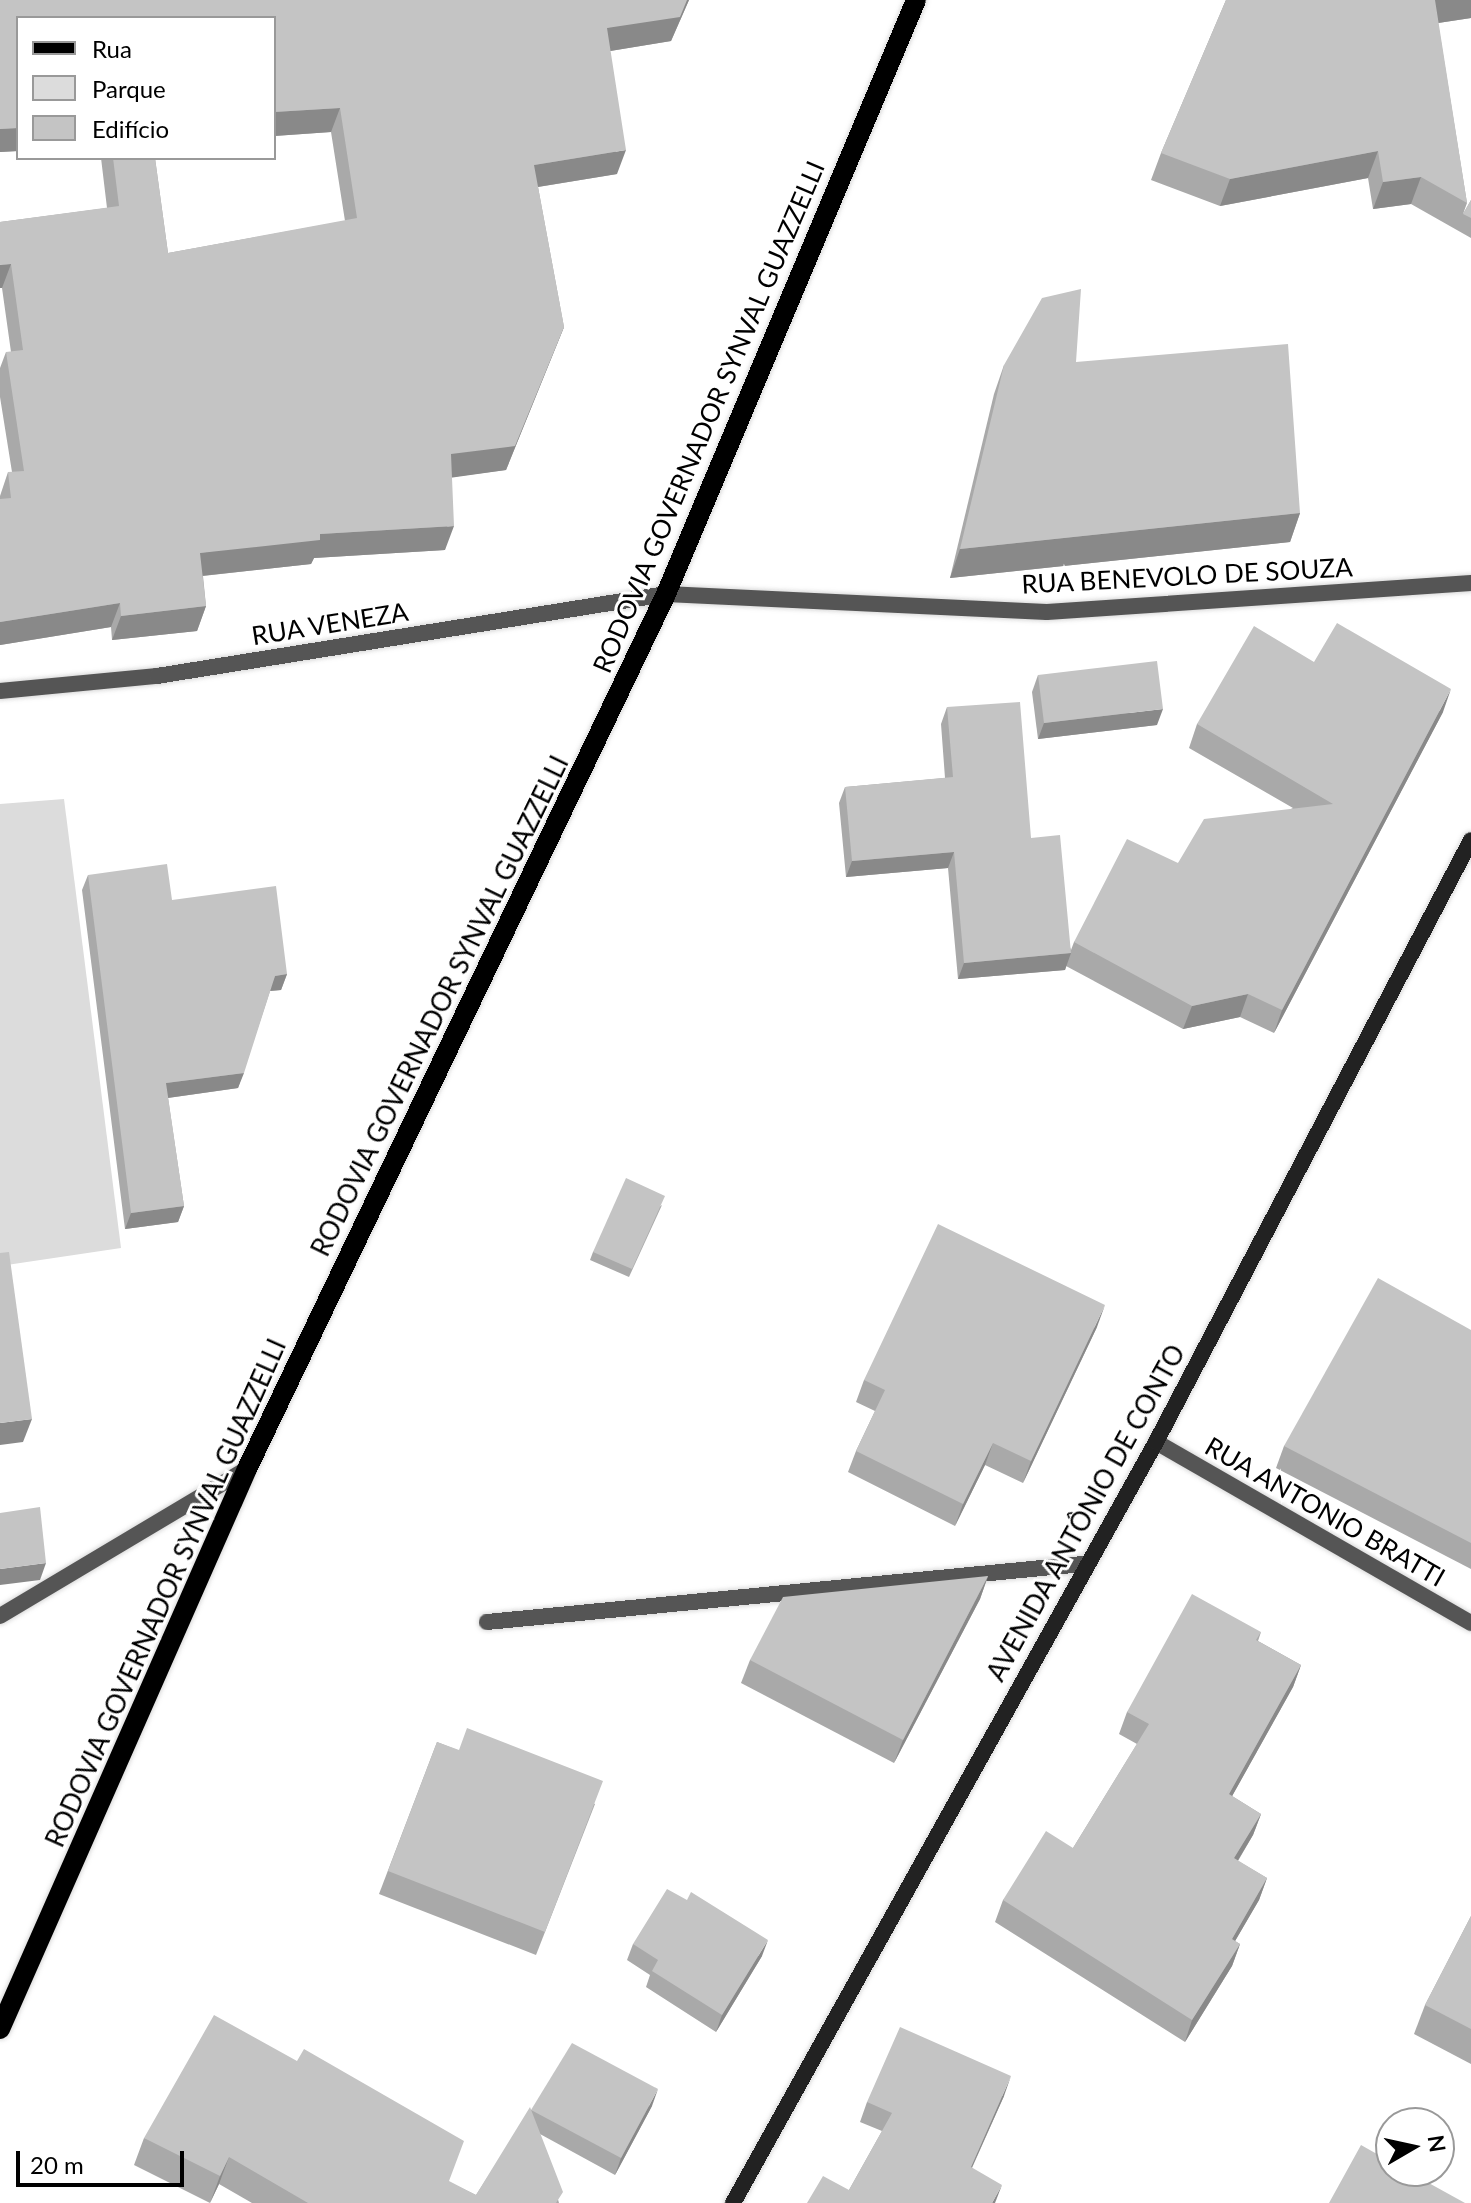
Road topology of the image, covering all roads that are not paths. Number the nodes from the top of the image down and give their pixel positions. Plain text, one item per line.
1 (916, 0) edge
2 (1471, 583) edge
3 (666, 594) junction
4 (0, 691) edge
5 (1471, 840) edge
6 (1156, 1442) junction
7 (247, 1469) junction
8 (1083, 1564) junction
9 (0, 1616) edge
10 (487, 1622) dead end
11 (1471, 1623) edge
12 (0, 2029) edge
13 (733, 2203) edge

1 - 3 main road, RODOVIA GOVERNADOR SYNVAL GUAZZELLI
2 - 3 street, RUA BENEVOLO DE SOUZA
3 - 4 street, RUA VENEZA
3 - 7 main road, RODOVIA GOVERNADOR SYNVAL GUAZZELLI
5 - 6 street, AVENIDA ANTÔNIO DE CONTO
6 - 8 street, AVENIDA ANTÔNIO DE CONTO
6 - 11 street, RUA ANTONIO BRATTI
7 - 9 street
7 - 12 main road, RODOVIA GOVERNADOR SYNVAL GUAZZELLI
8 - 10 street
8 - 13 street, AVENIDA ANTÔNIO DE CONTO

